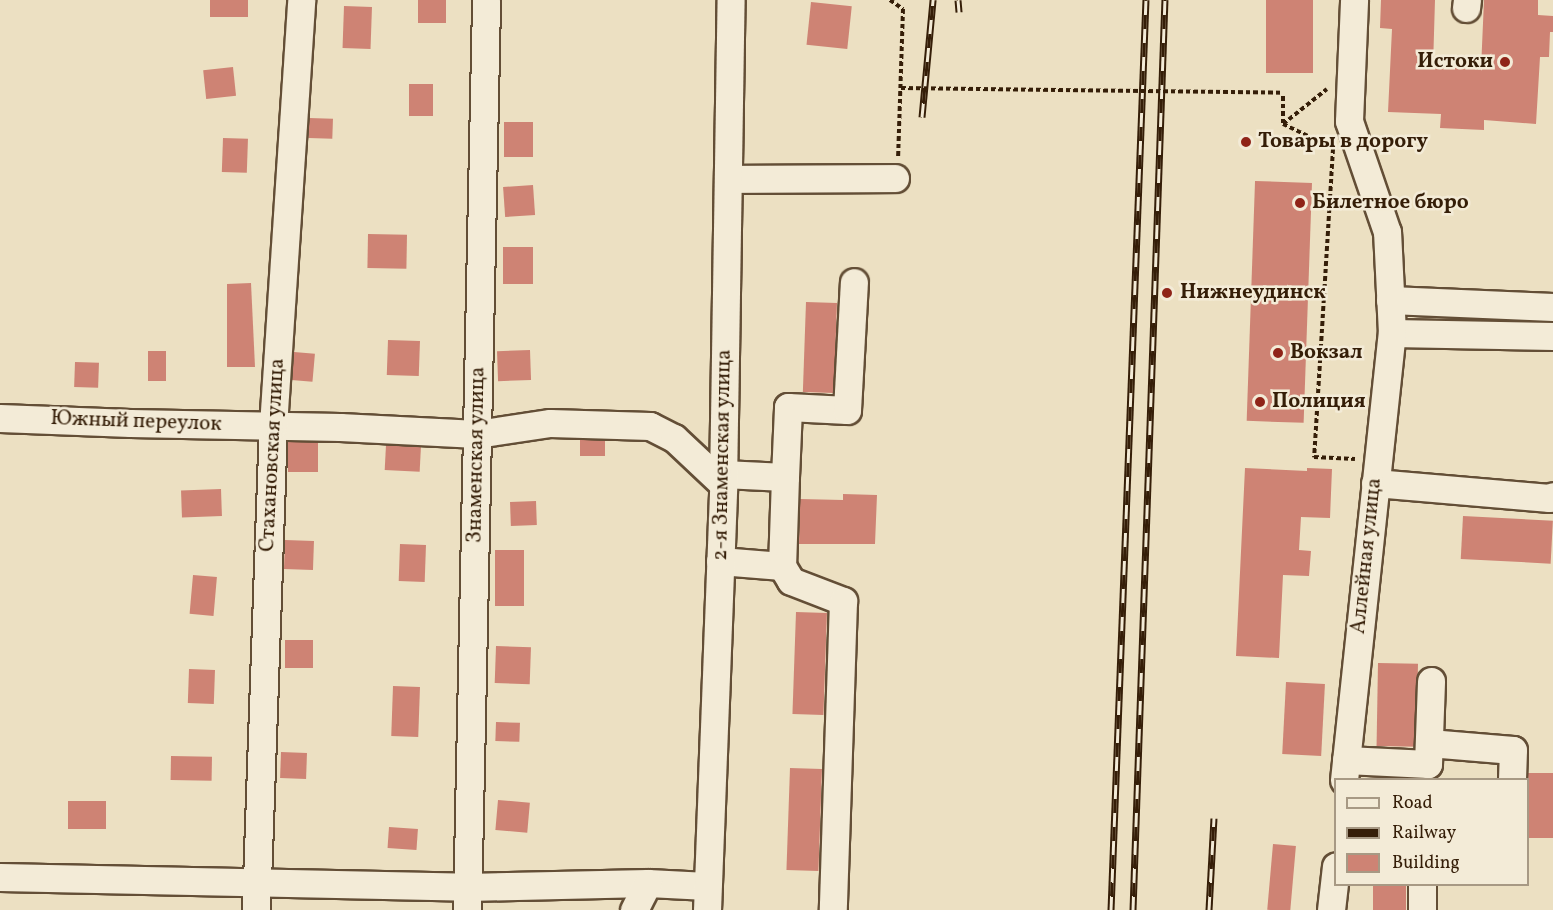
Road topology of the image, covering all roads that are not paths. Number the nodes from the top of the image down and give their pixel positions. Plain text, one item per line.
1 (301, 0) edge
2 (486, 0) edge
3 (731, 0) edge
4 (1354, 0) edge
5 (897, 165) road end
6 (728, 179) junction
7 (854, 282) dead end
8 (1390, 300) junction
9 (1553, 307) edge
10 (1392, 333) junction
11 (1553, 336) edge
12 (0, 418) edge
13 (273, 426) junction
14 (477, 434) junction
15 (1376, 472) junction
16 (785, 477) junction
17 (723, 479) junction
18 (1553, 496) edge
19 (720, 561) junction
20 (782, 566) junction
21 (1431, 681) dead end
22 (1429, 743) junction
23 (1345, 770) edge
24 (1512, 778) edge
25 (0, 877) edge
26 (1334, 877) edge
27 (257, 880) junction
28 (648, 884) junction
29 (1422, 886) edge
30 (468, 898) edge
31 (707, 898) edge
32 (256, 910) edge
33 (634, 910) edge
34 (833, 910) edge
35 (1331, 910) edge
36 (1422, 910) edge

1 - 13 street, Стахановская улица
2 - 14 street, Знаменская улица
3 - 6 street, 2-я Знаменская улица
4 - 8 street, Аллейная улица
5 - 6 street
6 - 17 street, 2-я Знаменская улица
7 - 16 street
8 - 9 street
8 - 10 street, Аллейная улица
10 - 11 street
10 - 15 street, Аллейная улица
12 - 13 street, Южный переулок
13 - 14 street, Южный переулок
13 - 27 street, Стахановская улица
14 - 17 street, Южный переулок
14 - 30 street, Знаменская улица
15 - 18 street
15 - 23 street, Аллейная улица
16 - 17 street
16 - 20 street
17 - 19 street, 2-я Знаменская улица
19 - 20 street
19 - 31 street, 2-я Знаменская улица
20 - 34 street
21 - 22 street
22 - 23 street
22 - 24 street
25 - 27 street
26 - 35 street
27 - 30 street
27 - 32 street, Стахановская улица
28 - 30 street
28 - 31 street
28 - 33 street
29 - 36 street

